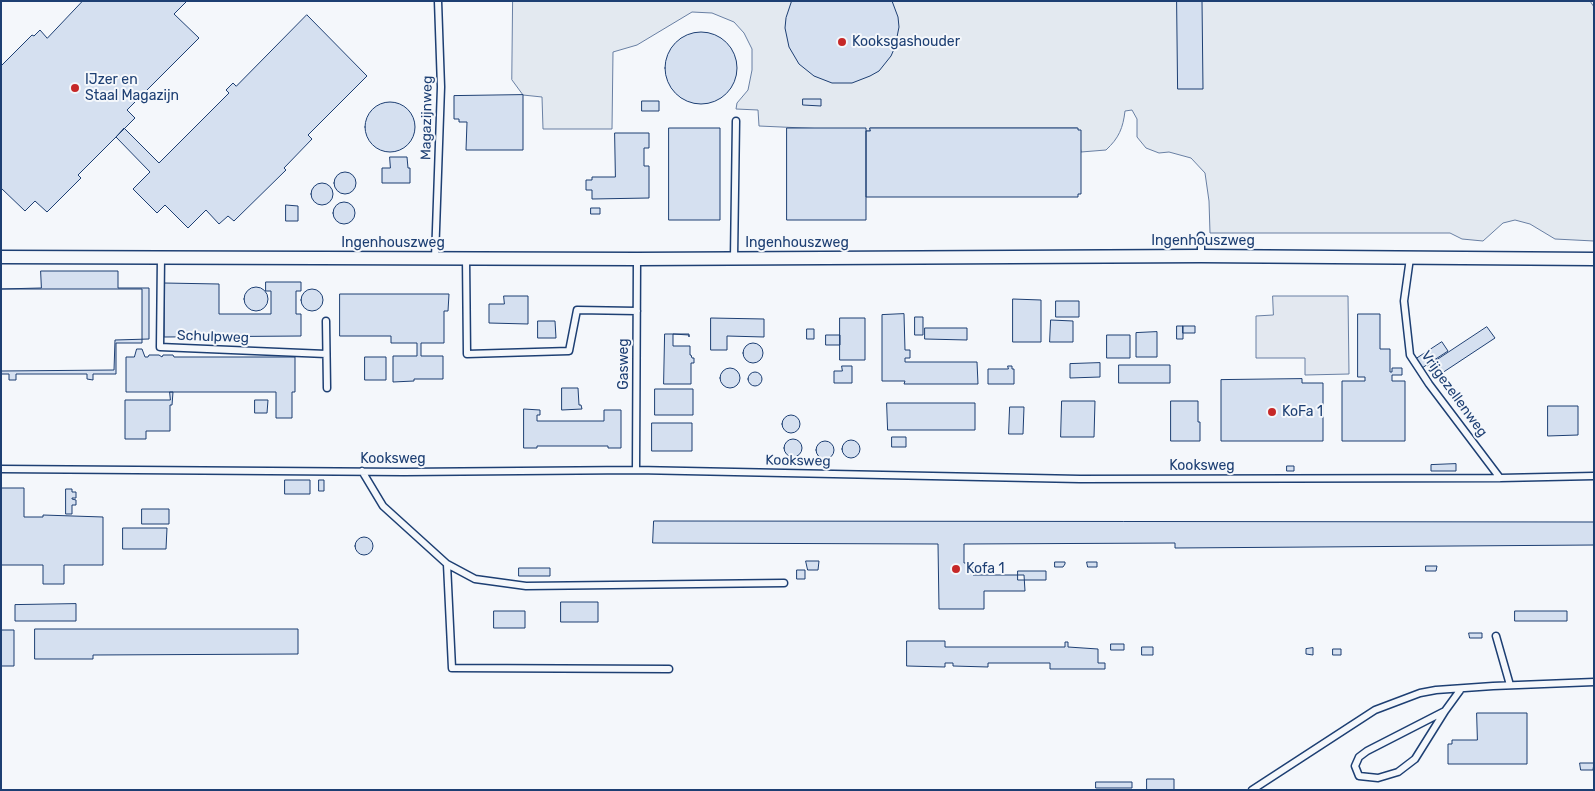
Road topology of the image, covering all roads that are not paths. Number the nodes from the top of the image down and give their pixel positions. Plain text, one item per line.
1 (438, 1) edge
2 (736, 121) dead end
3 (1201, 236) dead end
4 (161, 256) junction
5 (1201, 256) junction
6 (1, 257) edge
7 (435, 258) junction
8 (466, 258) junction
9 (734, 258) junction
10 (1410, 258) junction
11 (637, 259) junction
12 (1594, 259) edge
13 (637, 311) junction
14 (326, 321) dead end
15 (326, 354) junction
16 (326, 388) dead end
17 (1, 469) edge
18 (636, 470) junction
19 (362, 471) junction
20 (1594, 476) edge
21 (1500, 478) junction
22 (447, 564) junction
23 (784, 583) dead end
24 (1496, 636) dead end
25 (669, 669) dead end
26 (1594, 682) edge
27 (1510, 686) junction
28 (1461, 689) junction
29 (1445, 711) junction
30 (1252, 790) edge

1 - 7 lane, Magazijnweg
2 - 9 lane
3 - 5 lane
4 - 6 street, Ingenhouszweg
4 - 7 street, Ingenhouszweg
4 - 15 lane, Schulpweg
5 - 9 street, Ingenhouszweg
5 - 10 street, Ingenhouszweg
7 - 8 street, Ingenhouszweg
8 - 11 street, Ingenhouszweg
8 - 13 lane
9 - 11 street, Ingenhouszweg
10 - 12 street, Ingenhouszweg
10 - 21 lane, Vrijgezellenweg
11 - 13 lane, Gasweg
13 - 18 lane, Gasweg
14 - 15 lane
15 - 16 lane
17 - 19 lane, Kooksweg
18 - 19 lane, Kooksweg
18 - 21 lane, Kooksweg
19 - 22 lane
20 - 21 lane, Kooksweg
22 - 23 lane
22 - 25 lane
24 - 27 lane
26 - 27 lane
27 - 28 lane
28 - 29 lane
28 - 30 lane
29 - 29 lane

